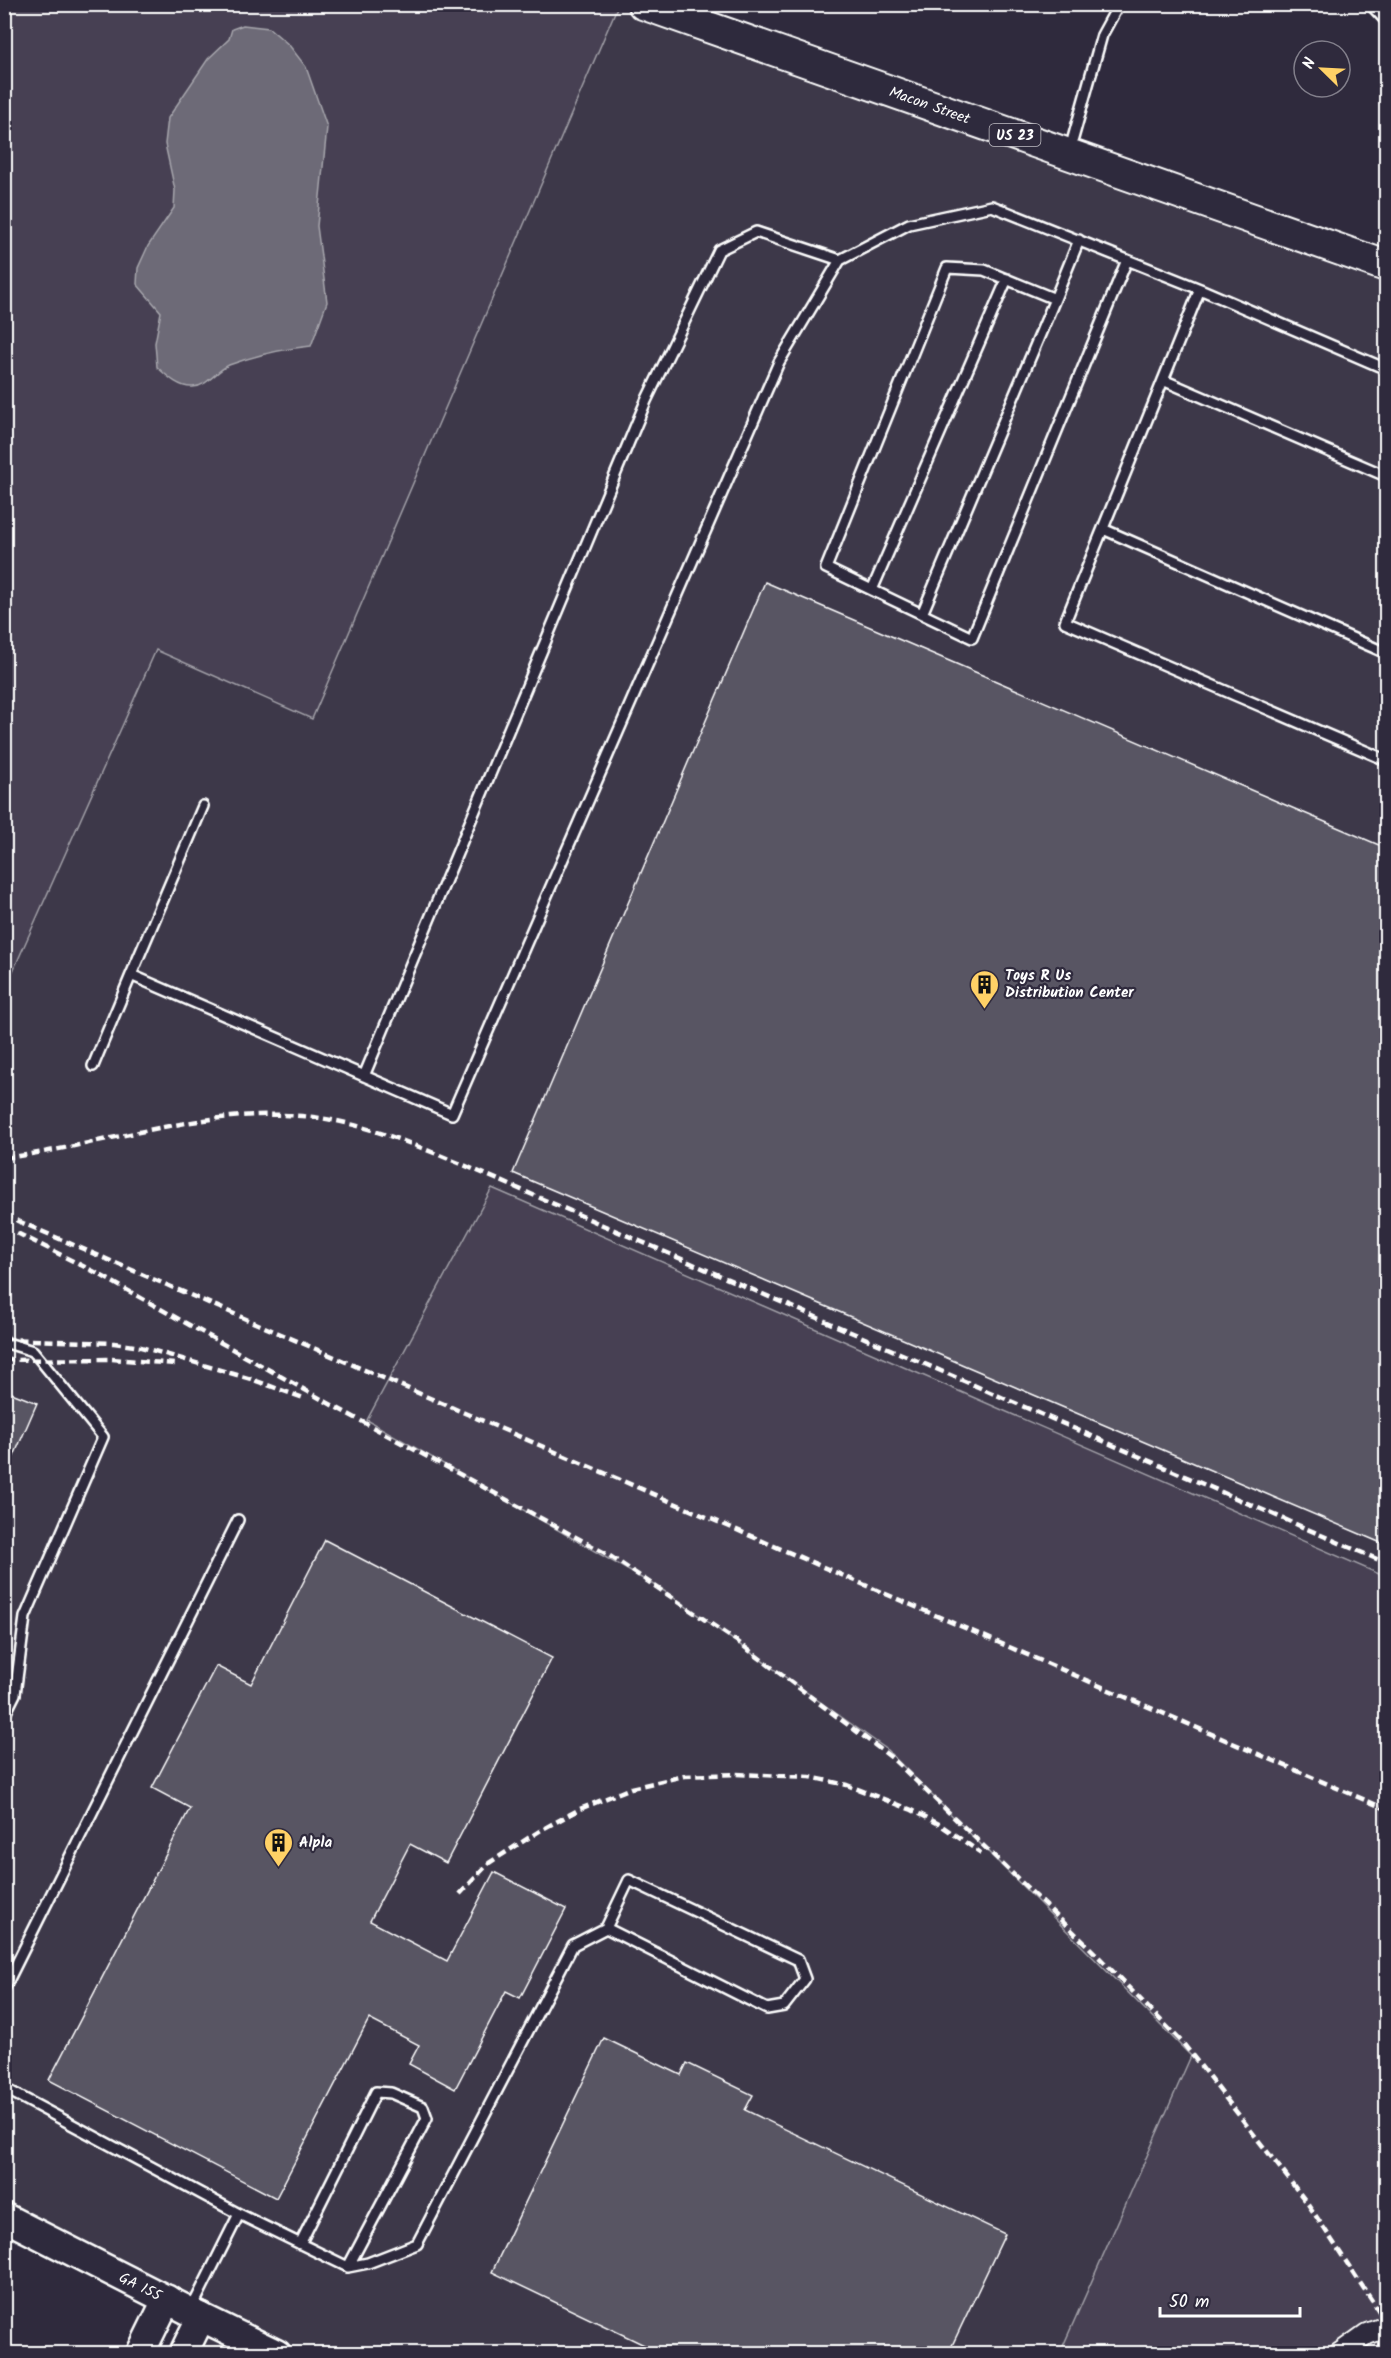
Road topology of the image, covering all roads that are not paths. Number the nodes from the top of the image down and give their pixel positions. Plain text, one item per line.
1 (643, 4) edge
2 (1119, 4) edge
3 (1370, 4) edge
4 (1386, 21) edge
5 (1068, 154) junction
6 (1079, 240) junction
7 (840, 260) junction
8 (1127, 260) junction
9 (1386, 266) edge
10 (1007, 279) junction
11 (1200, 289) junction
12 (1056, 299) junction
13 (1386, 369) edge
14 (1163, 380) junction
15 (1386, 476) edge
16 (1103, 529) junction
17 (873, 590) junction
18 (922, 614) junction
19 (1386, 653) edge
20 (1386, 760) edge
21 (203, 806) dead end
22 (131, 975) junction
23 (93, 1066) dead end
24 (364, 1076) junction
25 (4, 1342) edge
26 (238, 1520) dead end
27 (4, 1716) edge
28 (606, 1928) junction
29 (4, 1989) edge
30 (4, 2088) edge
31 (239, 2214) junction
32 (4, 2217) edge
33 (300, 2244) junction
34 (348, 2267) junction
35 (186, 2310) junction
36 (1386, 2327) edge
37 (140, 2354) edge
38 (183, 2354) edge
39 (277, 2354) edge
40 (1339, 2354) edge

1 - 5 main road, Macon Street / US 23
2 - 5 lane
3 - 4 lane
5 - 9 main road, Macon Street / US 23
6 - 7 lane
6 - 8 lane
6 - 12 lane
7 - 24 lane
7 - 24 lane
8 - 11 lane
8 - 18 lane
10 - 12 lane
10 - 17 lane
10 - 17 lane
11 - 13 lane
11 - 14 lane
12 - 18 lane
14 - 15 lane
14 - 16 lane
16 - 19 lane
16 - 20 lane
17 - 18 lane
21 - 22 lane
22 - 23 lane
22 - 24 lane
25 - 27 lane
26 - 29 lane
28 - 28 lane
28 - 34 lane
30 - 31 lane
31 - 33 lane
31 - 35 lane
32 - 35 main road, GA 155 / GA 155
33 - 34 lane
33 - 34 lane
35 - 37 main road
35 - 38 main road
35 - 39 main road, GA 155 / GA 155
36 - 40 street

